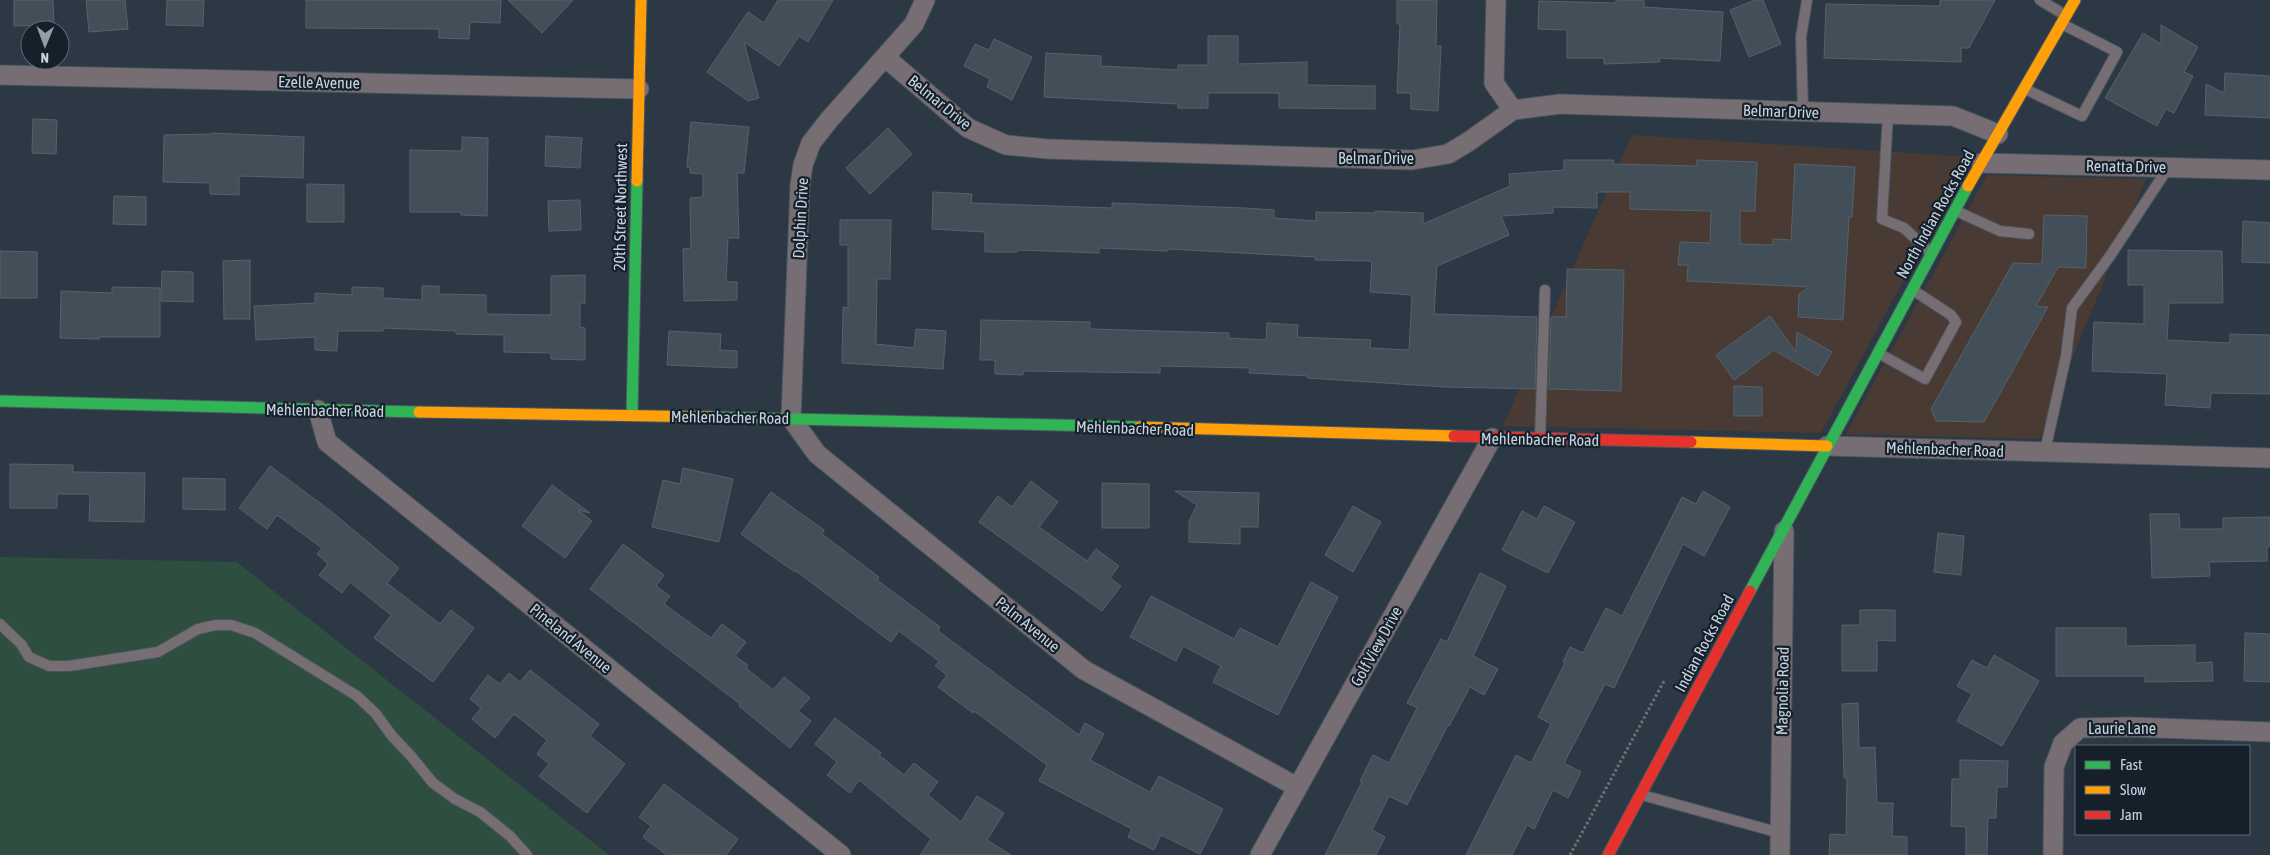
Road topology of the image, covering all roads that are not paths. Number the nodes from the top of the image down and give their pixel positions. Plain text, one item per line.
1 (641, 0) edge
2 (925, 0) edge
3 (1496, 0) edge
4 (1807, 0) edge
5 (2040, 0) edge
6 (2075, 0) edge
7 (2064, 20) junction
8 (886, 58) junction
9 (0, 75) edge
10 (639, 89) junction
11 (2024, 89) junction
12 (1513, 110) junction
13 (1803, 112) junction
14 (1888, 114) junction
15 (1998, 134) junction
16 (1981, 163) junction
17 (2168, 168) junction
18 (2270, 170) edge
19 (1955, 211) junction
20 (2029, 234) dead end
21 (1932, 254) junction
22 (1545, 290) dead end
23 (1912, 290) junction
24 (1878, 353) junction
25 (0, 401) edge
26 (318, 410) junction
27 (632, 415) junction
28 (791, 418) junction
29 (1492, 438) junction
30 (1540, 439) junction
31 (1827, 446) junction
32 (2045, 451) junction
33 (2270, 458) edge
34 (1784, 528) junction
35 (0, 624) edge
36 (2270, 732) edge
37 (1297, 787) junction
38 (1641, 795) junction
39 (1780, 833) junction
40 (527, 855) edge
41 (841, 855) edge
42 (1260, 855) edge
43 (1608, 855) edge
44 (1780, 855) edge
45 (2053, 855) edge

1 - 10 street, 20th Street Northwest
2 - 8 street, Dolphin Drive
3 - 12 street
4 - 13 lane
5 - 7 lane
6 - 7 street, North Indian Rocks Road
7 - 11 street, North Indian Rocks Road
7 - 11 lane
8 - 12 street, Belmar Drive
8 - 28 street, Dolphin Drive
9 - 10 street, Ezelle Avenue
10 - 27 street, 20th Street Northwest
11 - 15 street, North Indian Rocks Road
12 - 13 street, Belmar Drive
13 - 14 street, Belmar Drive
14 - 15 street, Belmar Drive
14 - 21 lane
15 - 16 street, North Indian Rocks Road
16 - 17 street, Renatta Drive
16 - 19 street, North Indian Rocks Road
17 - 18 street, Renatta Drive
17 - 32 lane
19 - 20 lane
19 - 21 street, North Indian Rocks Road
21 - 23 street, North Indian Rocks Road
22 - 30 lane
23 - 24 street, North Indian Rocks Road
23 - 24 lane
24 - 31 street, North Indian Rocks Road
25 - 26 street, Mehlenbacher Road
26 - 27 street, Mehlenbacher Road
26 - 41 street, Pineland Avenue
27 - 28 street, Mehlenbacher Road
28 - 29 street, Mehlenbacher Road
28 - 37 street, Palm Avenue
29 - 30 street, Mehlenbacher Road
29 - 37 street, Golf View Drive
30 - 31 street, Mehlenbacher Road
31 - 32 street, Mehlenbacher Road
31 - 34 street, Indian Rocks Road
32 - 33 street, Mehlenbacher Road
34 - 38 street, Indian Rocks Road
34 - 39 street, Magnolia Road
35 - 40 lane
36 - 45 street, Laurie Lane
37 - 42 street, Golf View Drive
38 - 39 lane
38 - 43 street, Indian Rocks Road
39 - 44 street, Magnolia Road

